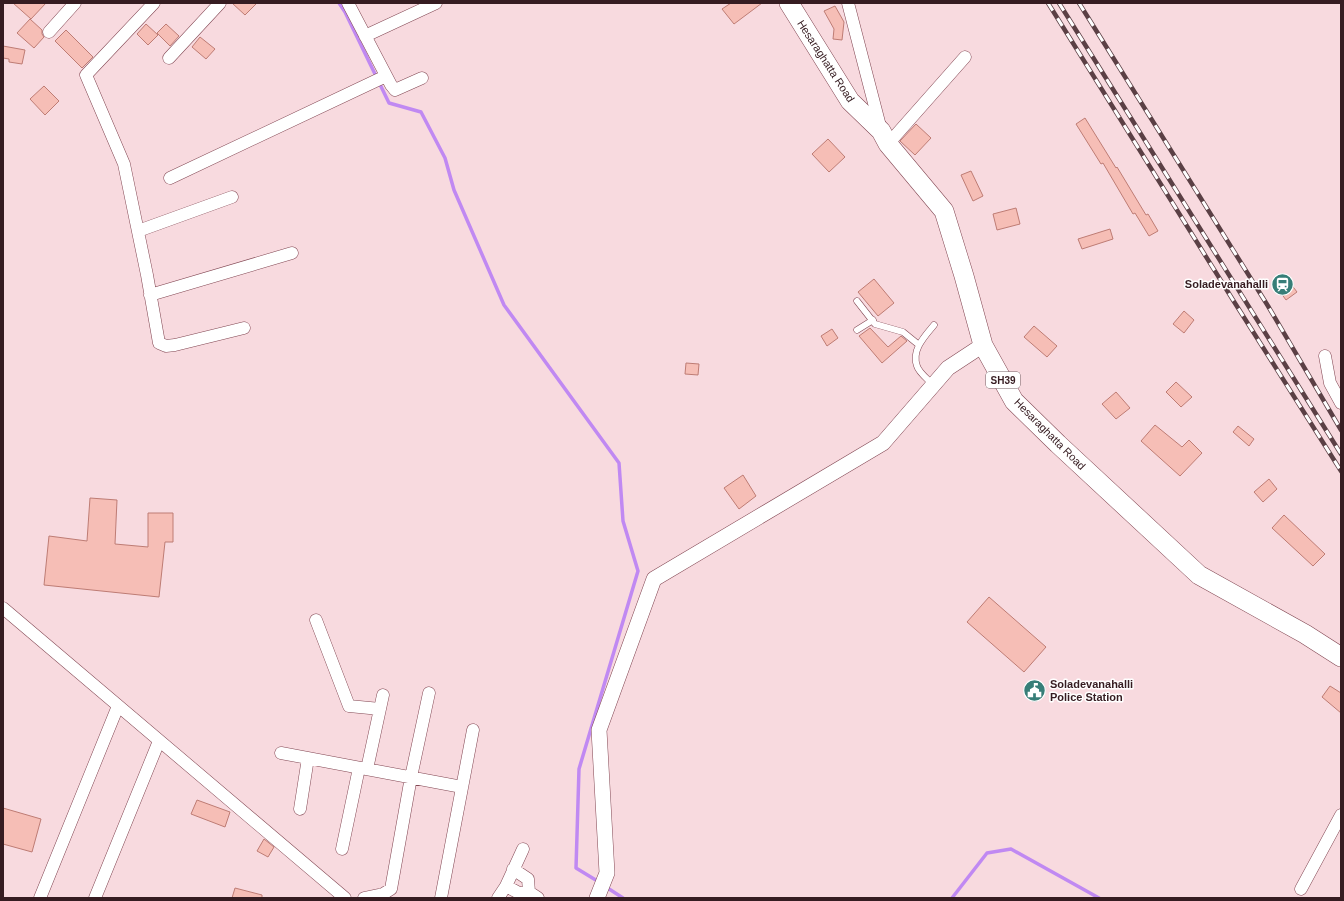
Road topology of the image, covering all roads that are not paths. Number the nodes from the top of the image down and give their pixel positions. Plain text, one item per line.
1 (76, 3) edge
2 (154, 3) edge
3 (220, 3) edge
4 (348, 3) edge
5 (436, 3) edge
6 (789, 3) edge
7 (848, 3) edge
8 (49, 32) dead end
9 (365, 36) junction
10 (966, 57) dead end
11 (169, 58) dead end
12 (386, 76) junction
13 (422, 78) dead end
14 (885, 137) junction
15 (170, 178) dead end
16 (232, 197) dead end
17 (138, 231) junction
18 (292, 253) dead end
19 (150, 295) junction
20 (857, 301) dead end
21 (873, 320) junction
22 (934, 325) dead end
23 (244, 328) dead end
24 (857, 330) dead end
25 (920, 345) junction
26 (983, 345) junction
27 (1325, 356) dead end
28 (934, 386) junction
29 (1341, 403) edge
30 (3, 608) edge
31 (316, 620) dead end
32 (1341, 657) edge
33 (429, 694) dead end
34 (383, 695) dead end
35 (118, 706) junction
36 (380, 709) junction
37 (473, 730) dead end
38 (159, 741) junction
39 (281, 754) dead end
40 (308, 758) junction
41 (363, 768) junction
42 (411, 778) junction
43 (462, 787) junction
44 (300, 809) dead end
45 (1341, 815) edge
46 (342, 849) dead end
47 (523, 849) dead end
48 (513, 869) junction
49 (506, 886) junction
50 (600, 889) edge
51 (1301, 889) dead end
52 (533, 895) edge
53 (40, 898) edge
54 (95, 898) edge
55 (345, 898) edge
56 (364, 898) edge
57 (441, 898) edge
58 (498, 898) edge

1 - 8 street
2 - 17 street
3 - 11 street
4 - 9 street
5 - 9 street
6 - 14 main road, Hesaraghatta Road / SH39
7 - 14 street
9 - 12 street
10 - 14 street
12 - 13 street
12 - 15 street
14 - 26 main road, Hesaraghatta Road / SH39
16 - 17 street
17 - 19 street
18 - 19 street
19 - 23 street
20 - 21 lane
21 - 24 lane
21 - 25 lane
22 - 25 lane
25 - 28 lane
26 - 28 street
26 - 32 main road, Hesaraghatta Road / SH39
27 - 29 street
28 - 50 street
30 - 35 street
31 - 36 street
33 - 42 street
34 - 36 street
35 - 38 street
35 - 53 street
36 - 41 street
37 - 43 street
38 - 54 street
38 - 55 street
39 - 40 street
40 - 41 street
40 - 44 street
41 - 42 street
41 - 46 street
42 - 43 street
42 - 56 street
43 - 57 street
45 - 51 street
47 - 48 street
48 - 49 street
48 - 52 street
49 - 52 street
49 - 58 street

